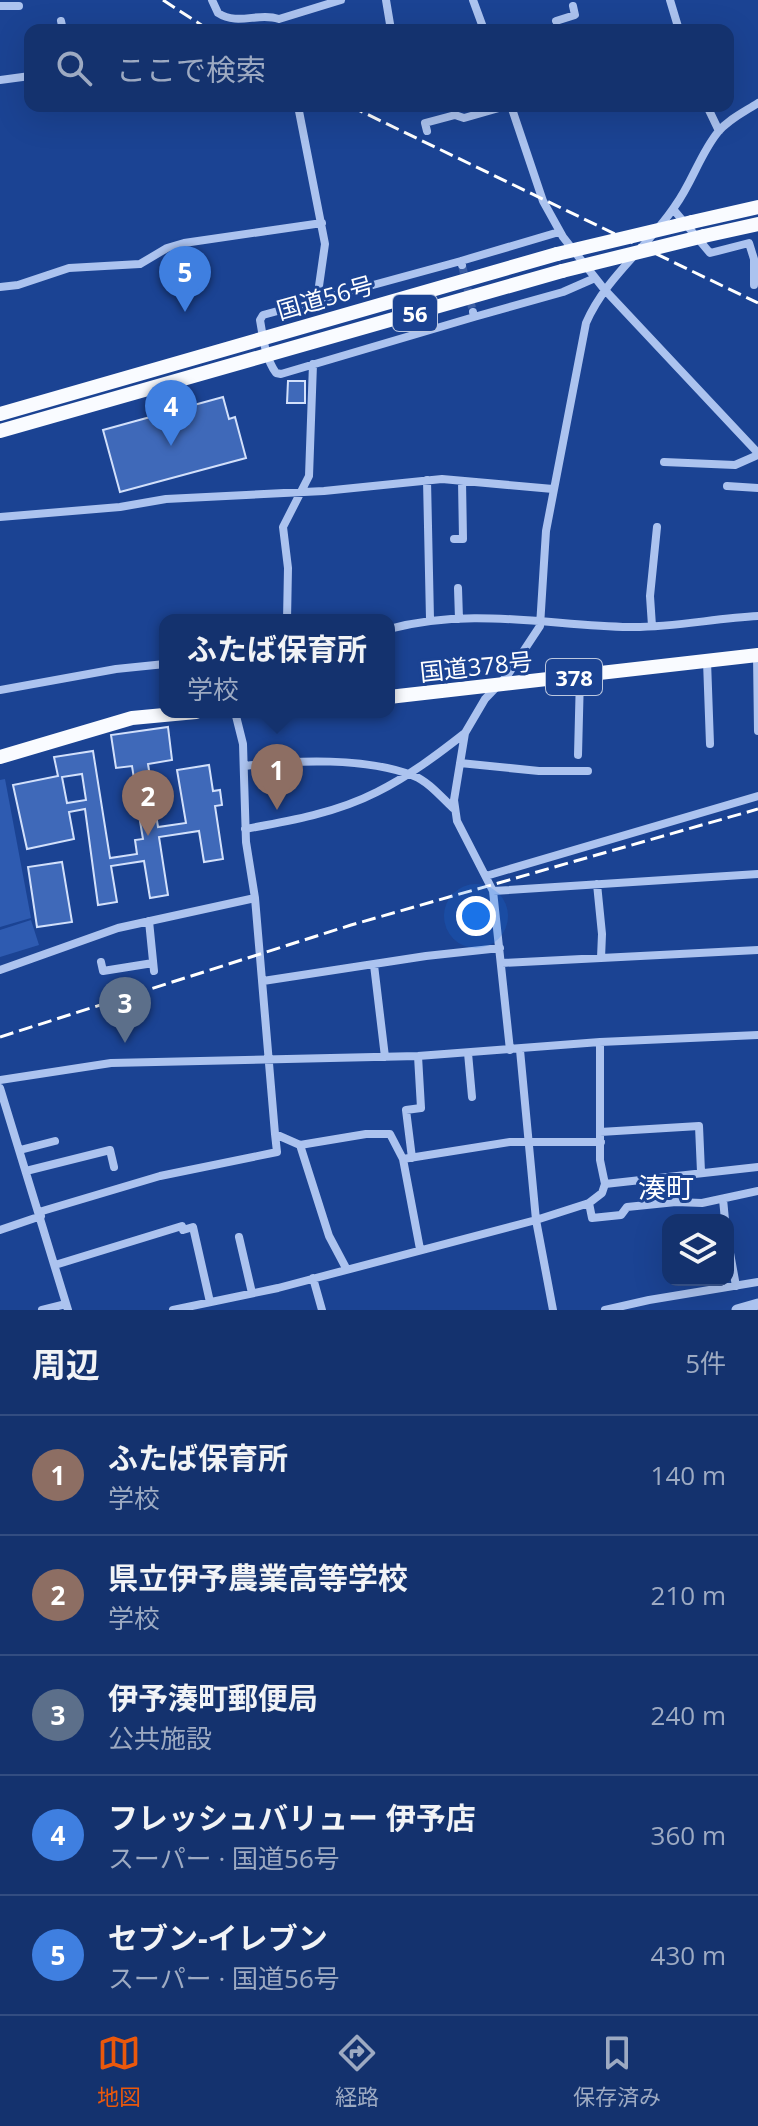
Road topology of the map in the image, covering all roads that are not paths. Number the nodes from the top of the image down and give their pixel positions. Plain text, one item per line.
1 (212, 0) edge
2 (341, 0) edge
3 (386, 0) edge
4 (473, 0) edge
5 (670, 0) edge
6 (0, 6) edge
7 (19, 6) dead end
8 (573, 6) dead end
9 (279, 19) junction
10 (556, 22) edge
11 (280, 24) edge
12 (390, 24) edge
13 (482, 24) edge
14 (677, 24) edge
15 (24, 77) edge
16 (0, 80) edge
17 (758, 103) edge
18 (299, 112) edge
19 (486, 112) edge
20 (511, 112) edge
21 (710, 112) edge
22 (427, 131) dead end
23 (719, 131) junction
24 (758, 207) edge
25 (673, 209) junction
26 (322, 223) junction
27 (758, 224) edge
28 (559, 232) junction
29 (595, 278) junction
30 (754, 285) dead end
31 (0, 287) edge
32 (604, 289) junction
33 (317, 300) junction
34 (263, 337) junction
35 (268, 356) junction
36 (313, 364) junction
37 (0, 414) edge
38 (0, 431) edge
39 (758, 454) edge
40 (664, 462) dead end
41 (427, 480) junction
42 (462, 481) junction
43 (727, 486) dead end
44 (758, 488) edge
45 (553, 489) junction
46 (301, 491) junction
47 (0, 517) edge
48 (657, 527) dead end
49 (454, 539) dead end
50 (458, 588) dead end
51 (287, 614) edge
52 (758, 616) edge
53 (430, 619) junction
54 (459, 619) junction
55 (541, 620) junction
56 (652, 626) junction
57 (395, 628) edge
58 (758, 655) edge
59 (707, 661) junction
60 (159, 665) edge
61 (580, 676) junction
62 (496, 686) junction
63 (0, 690) edge
64 (395, 696) edge
65 (159, 715) edge
66 (236, 718) edge
67 (758, 731) edge
68 (465, 733) junction
69 (710, 744) dead end
70 (578, 755) dead end
71 (0, 757) edge
72 (460, 763) junction
73 (245, 766) junction
74 (588, 771) dead end
75 (408, 775) junction
76 (758, 796) edge
77 (453, 808) junction
78 (245, 829) junction
79 (758, 874) edge
80 (486, 876) junction
81 (597, 884) junction
82 (493, 891) junction
83 (255, 898) junction
84 (149, 921) junction
85 (500, 948) junction
86 (758, 950) edge
87 (601, 958) junction
88 (101, 962) dead end
89 (502, 963) junction
90 (374, 965) junction
91 (0, 970) edge
92 (263, 981) junction
93 (758, 1035) edge
94 (600, 1042) junction
95 (515, 1050) junction
96 (468, 1053) junction
97 (418, 1056) junction
98 (385, 1057) junction
99 (268, 1059) junction
100 (0, 1080) edge
101 (0, 1088) edge
102 (472, 1097) dead end
103 (275, 1134) junction
104 (600, 1137) junction
105 (55, 1141) dead end
106 (527, 1142) junction
107 (300, 1145) junction
108 (20, 1150) junction
109 (407, 1159) junction
110 (114, 1167) dead end
111 (758, 1167) edge
112 (26, 1171) junction
113 (701, 1172) junction
114 (605, 1184) junction
115 (758, 1191) edge
116 (723, 1199) junction
117 (589, 1203) junction
118 (40, 1214) junction
119 (724, 1214) edge
120 (536, 1220) junction
121 (0, 1230) edge
122 (239, 1237) dead end
123 (420, 1249) junction
124 (55, 1265) junction
125 (346, 1268) junction
126 (734, 1275) edge
127 (313, 1278) junction
128 (758, 1282) edge
129 (736, 1286) junction
130 (252, 1293) junction
131 (210, 1302) junction
132 (758, 1304) edge
133 (67, 1307) edge
134 (42, 1310) edge
135 (173, 1310) edge
136 (322, 1310) edge
137 (553, 1310) edge
138 (605, 1310) edge
139 (737, 1310) edge

1 - 9 street
2 - 9 street
3 - 12 street
4 - 13 street
5 - 14 street
6 - 7 street
8 - 10 street
9 - 11 street
15 - 16 street
17 - 23 street
18 - 26 street
19 - 22 street
20 - 28 street
21 - 23 street
23 - 25 street
24 - 34 highway, 国道56号 / 56, bridge
25 - 30 street
25 - 32 street
26 - 31 street
26 - 33 street
27 - 35 highway, 国道56号 / 56, bridge
28 - 29 street
28 - 33 street
29 - 32 street
29 - 36 street
32 - 39 street
32 - 45 street
33 - 34 street
34 - 35 street
34 - 37 highway, 国道56号 / 56
35 - 36 street
35 - 38 highway, 国道56号 / 56
36 - 46 street
39 - 40 street
41 - 42 street
41 - 46 street
41 - 53 street
42 - 45 street
42 - 49 street
43 - 44 street
45 - 55 street
46 - 47 street
46 - 51 street
48 - 56 street
50 - 54 street
52 - 56 street
53 - 54 street
53 - 57 street
54 - 55 street
55 - 56 street
55 - 62 street
58 - 59 highway, 国道378号 / 378
58 - 67 street
59 - 61 highway, 国道378号 / 378
59 - 69 street
60 - 63 street
61 - 62 highway, 国道378号 / 378
61 - 70 street
62 - 64 highway, 国道378号 / 378
62 - 68 street
65 - 71 highway
66 - 73 street
68 - 72 street
68 - 75 street
72 - 74 street
72 - 77 street
73 - 75 street
73 - 78 street
75 - 77 street
75 - 78 street
76 - 80 street
77 - 80 street
78 - 83 street
79 - 81 street
80 - 82 street
81 - 82 street
81 - 87 street
82 - 85 street
83 - 84 street
83 - 92 street
84 - 88 street
84 - 91 street
85 - 89 street
85 - 90 street
86 - 87 street
87 - 89 street
89 - 95 street
90 - 92 street
90 - 98 street
92 - 99 street
93 - 94 street
94 - 95 street
94 - 104 street
95 - 96 street
95 - 106 street
96 - 97 street
96 - 102 street
97 - 98 street
97 - 109 street
98 - 99 street
99 - 100 street
99 - 103 street
101 - 108 street
103 - 107 street
103 - 118 street
104 - 106 street
104 - 113 street
104 - 114 street
105 - 108 street
106 - 109 street
106 - 120 street
107 - 109 street
107 - 125 street
108 - 112 street
109 - 123 street
110 - 112 street
111 - 113 street
112 - 118 street
113 - 114 street
114 - 117 street
115 - 116 street
116 - 117 street
116 - 119 street
117 - 120 street
118 - 121 street
118 - 124 street
120 - 123 street
120 - 137 street
122 - 130 street
123 - 125 street
124 - 131 street
124 - 133 street
125 - 127 street
126 - 129 street
127 - 130 street
127 - 136 street
128 - 129 street
129 - 138 street
130 - 131 street
131 - 135 street
132 - 139 street
133 - 134 street

